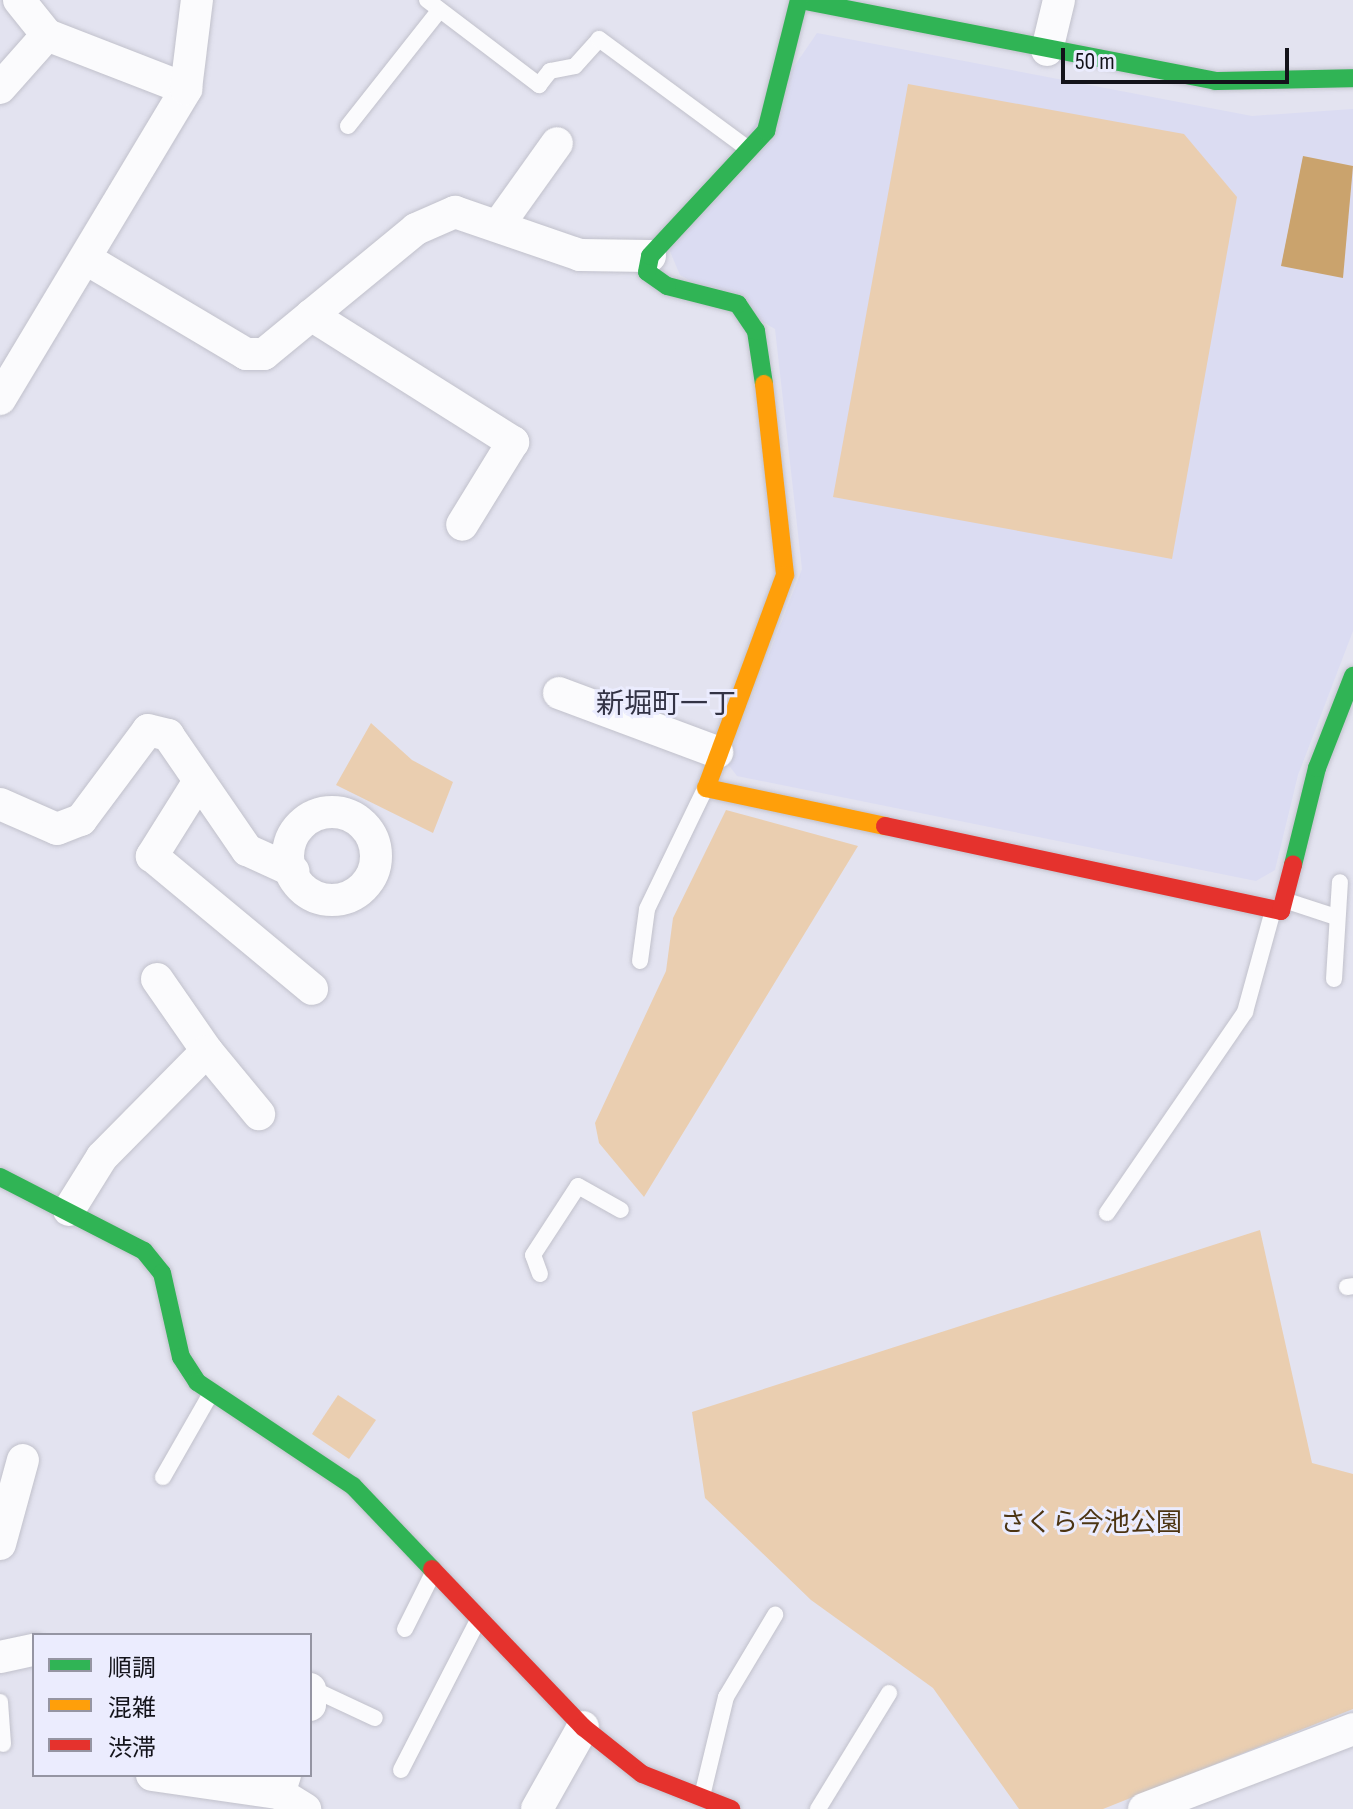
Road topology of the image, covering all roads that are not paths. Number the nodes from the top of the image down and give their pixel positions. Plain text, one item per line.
1 (19, 0) edge
2 (197, 0) edge
3 (800, 0) edge
4 (1059, 0) edge
5 (432, 4) edge
6 (905, 11) edge
7 (47, 35) junction
8 (1047, 50) junction
9 (1353, 78) edge
10 (0, 88) edge
11 (186, 89) junction
12 (348, 126) dead end
13 (557, 143) dead end
14 (749, 150) junction
15 (500, 223) junction
16 (650, 256) junction
17 (88, 260) junction
18 (311, 315) junction
19 (0, 399) edge
20 (462, 525) dead end
21 (1353, 676) edge
22 (559, 693) dead end
23 (717, 752) junction
24 (199, 781) junction
25 (706, 788) junction
26 (0, 804) edge
27 (293, 871) dead end
28 (1340, 882) dead end
29 (1278, 904) junction
30 (1336, 917) junction
31 (640, 961) dead end
32 (157, 979) dead end
33 (1334, 979) dead end
34 (312, 989) dead end
35 (207, 1051) junction
36 (259, 1114) dead end
37 (1, 1179) edge
38 (69, 1210) junction
39 (621, 1210) dead end
40 (1107, 1213) dead end
41 (540, 1274) dead end
42 (211, 1393) junction
43 (23, 1460) dead end
44 (163, 1477) dead end
45 (0, 1544) edge
46 (436, 1568) junction
47 (482, 1613) junction
48 (775, 1615) dead end
49 (405, 1629) dead end
50 (32, 1650) edge
51 (0, 1657) edge
52 (889, 1693) dead end
53 (312, 1695) edge
54 (0, 1702) edge
55 (375, 1718) dead end
56 (583, 1727) junction
57 (1353, 1729) edge
58 (3, 1744) dead end
59 (401, 1770) dead end
60 (168, 1777) edge
61 (290, 1792) edge
62 (702, 1798) junction
63 (537, 1809) edge
64 (731, 1809) edge
65 (818, 1809) edge
66 (1144, 1809) edge

1 - 7 street
2 - 11 street
3 - 6 street
3 - 14 street
4 - 8 street
5 - 12 lane
5 - 14 lane
6 - 8 street
7 - 10 street
7 - 11 street
8 - 9 street
11 - 17 street
13 - 15 street
14 - 16 street
15 - 16 street
15 - 18 street
16 - 23 street
17 - 18 street
17 - 19 street
18 - 20 street
21 - 29 street
22 - 23 street
23 - 25 street
24 - 26 street
24 - 27 street
24 - 34 street
25 - 29 street
25 - 31 lane
28 - 30 lane
29 - 30 lane
29 - 40 lane
30 - 33 lane
32 - 35 street
35 - 36 street
35 - 38 street
37 - 38 street
38 - 42 street
39 - 41 lane
42 - 44 lane
42 - 46 street
43 - 45 street
46 - 47 street
46 - 49 lane
47 - 56 street
47 - 59 lane
48 - 62 lane
50 - 51 street
52 - 65 lane
53 - 55 lane
54 - 58 lane
56 - 62 street
56 - 63 street
57 - 66 street
60 - 61 street
62 - 64 street

